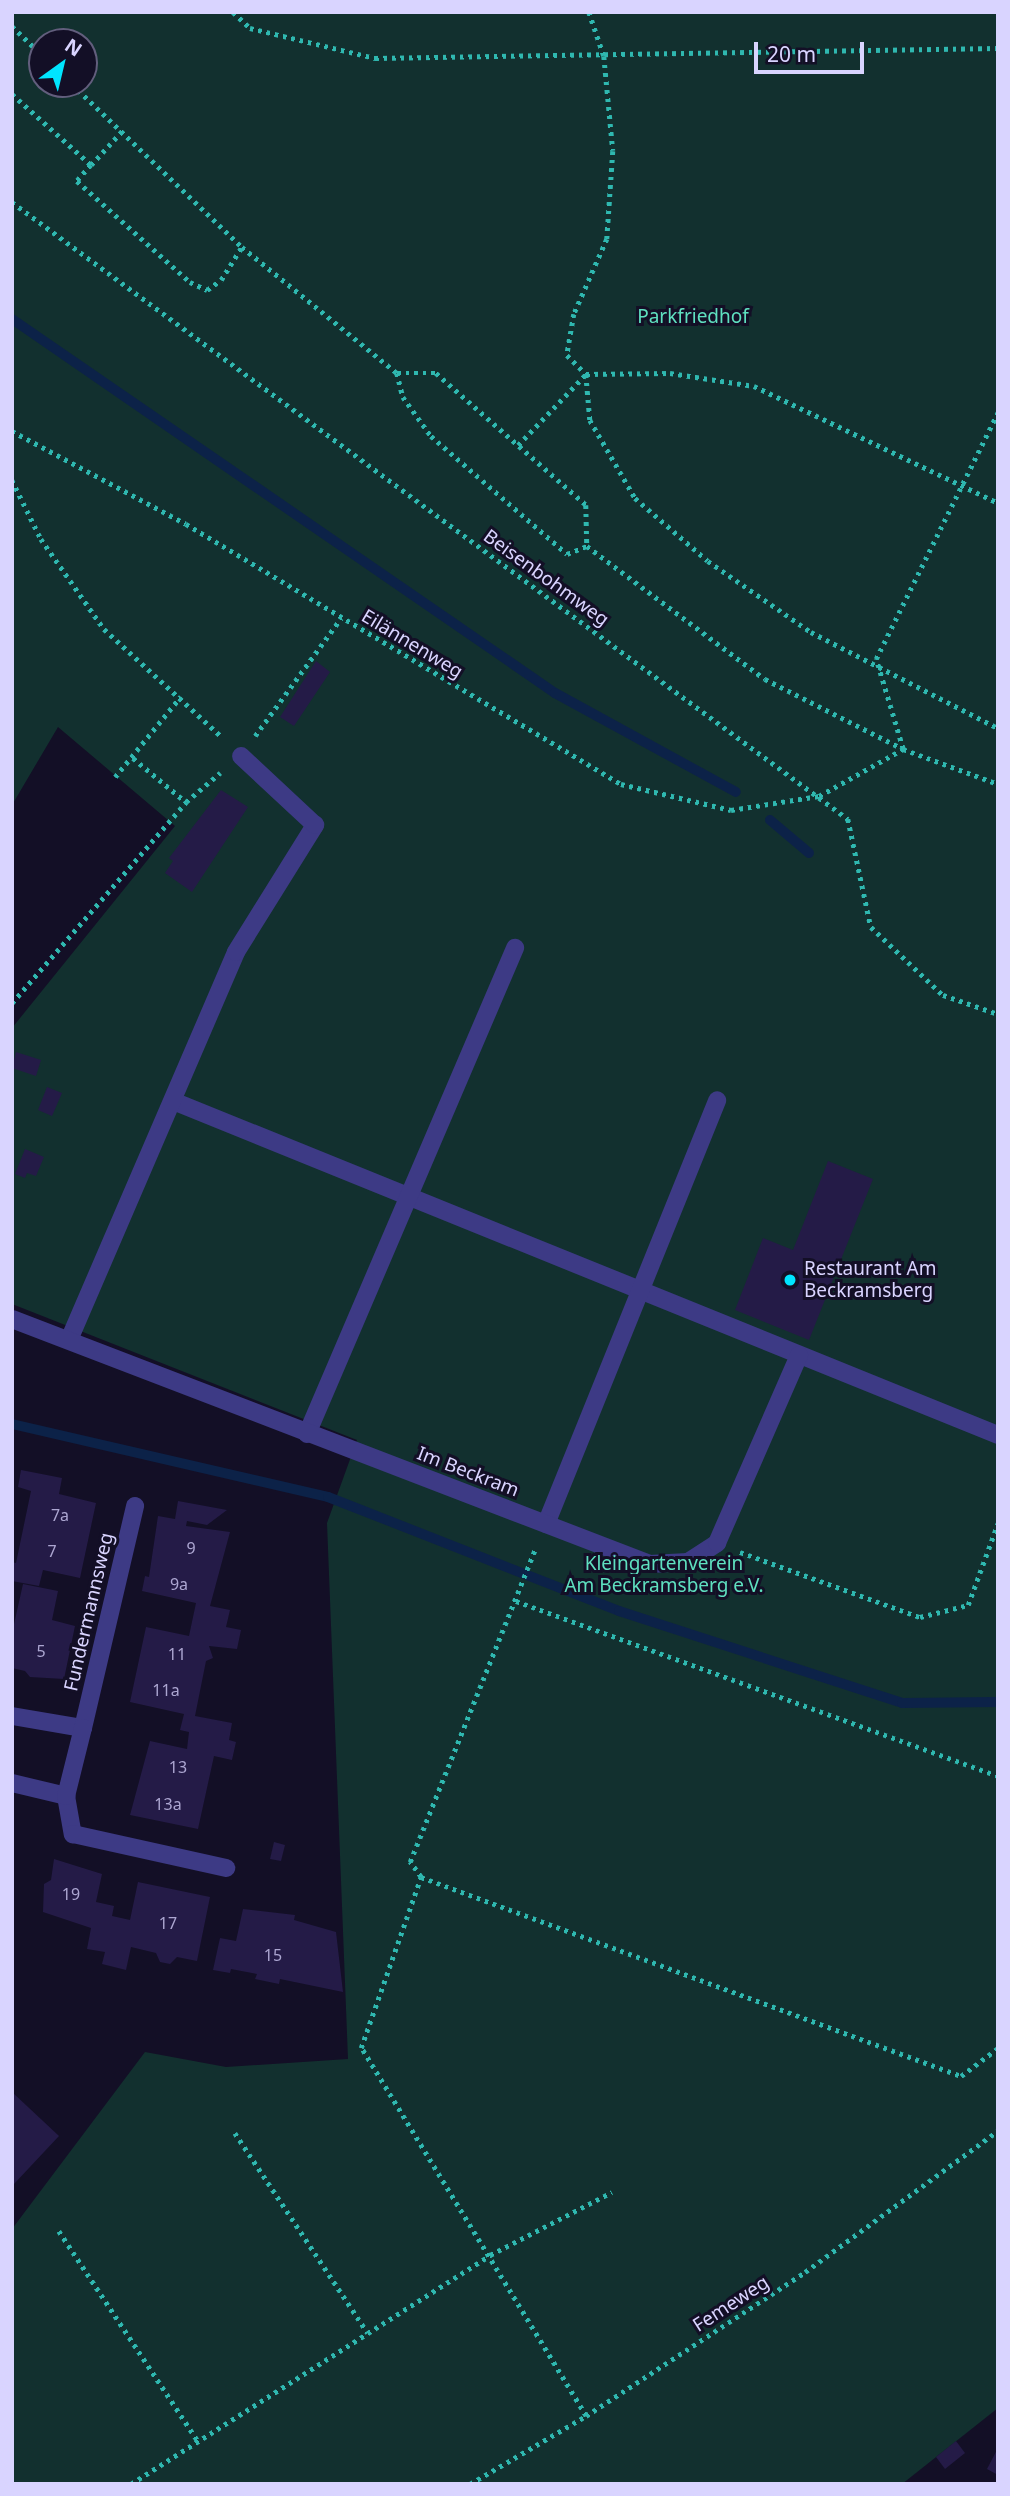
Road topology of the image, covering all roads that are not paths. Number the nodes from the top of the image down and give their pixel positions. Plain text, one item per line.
1 (241, 756) road end
2 (515, 948) dead end
3 (717, 1100) dead end
4 (173, 1101) junction
5 (405, 1196) junction
6 (639, 1290) junction
7 (12, 1319) edge
8 (69, 1340) junction
9 (799, 1355) junction
10 (307, 1434) junction
11 (998, 1435) edge
12 (135, 1506) dead end
13 (546, 1524) junction
14 (12, 1716) edge
15 (83, 1728) junction
16 (12, 1783) edge
17 (66, 1796) junction
18 (226, 1868) dead end

1 - 4 street
2 - 5 street
3 - 6 street
4 - 5 street
4 - 8 street
5 - 6 street
5 - 10 street
6 - 9 street
6 - 13 street
7 - 8 street, Im Beckram
8 - 10 street, Im Beckram
9 - 11 street
9 - 13 street, Im Beckram
10 - 13 street, Im Beckram
12 - 15 street, Fundermannsweg
14 - 15 street
15 - 17 street, Fundermannsweg
16 - 17 street
17 - 18 street, Fundermannsweg

